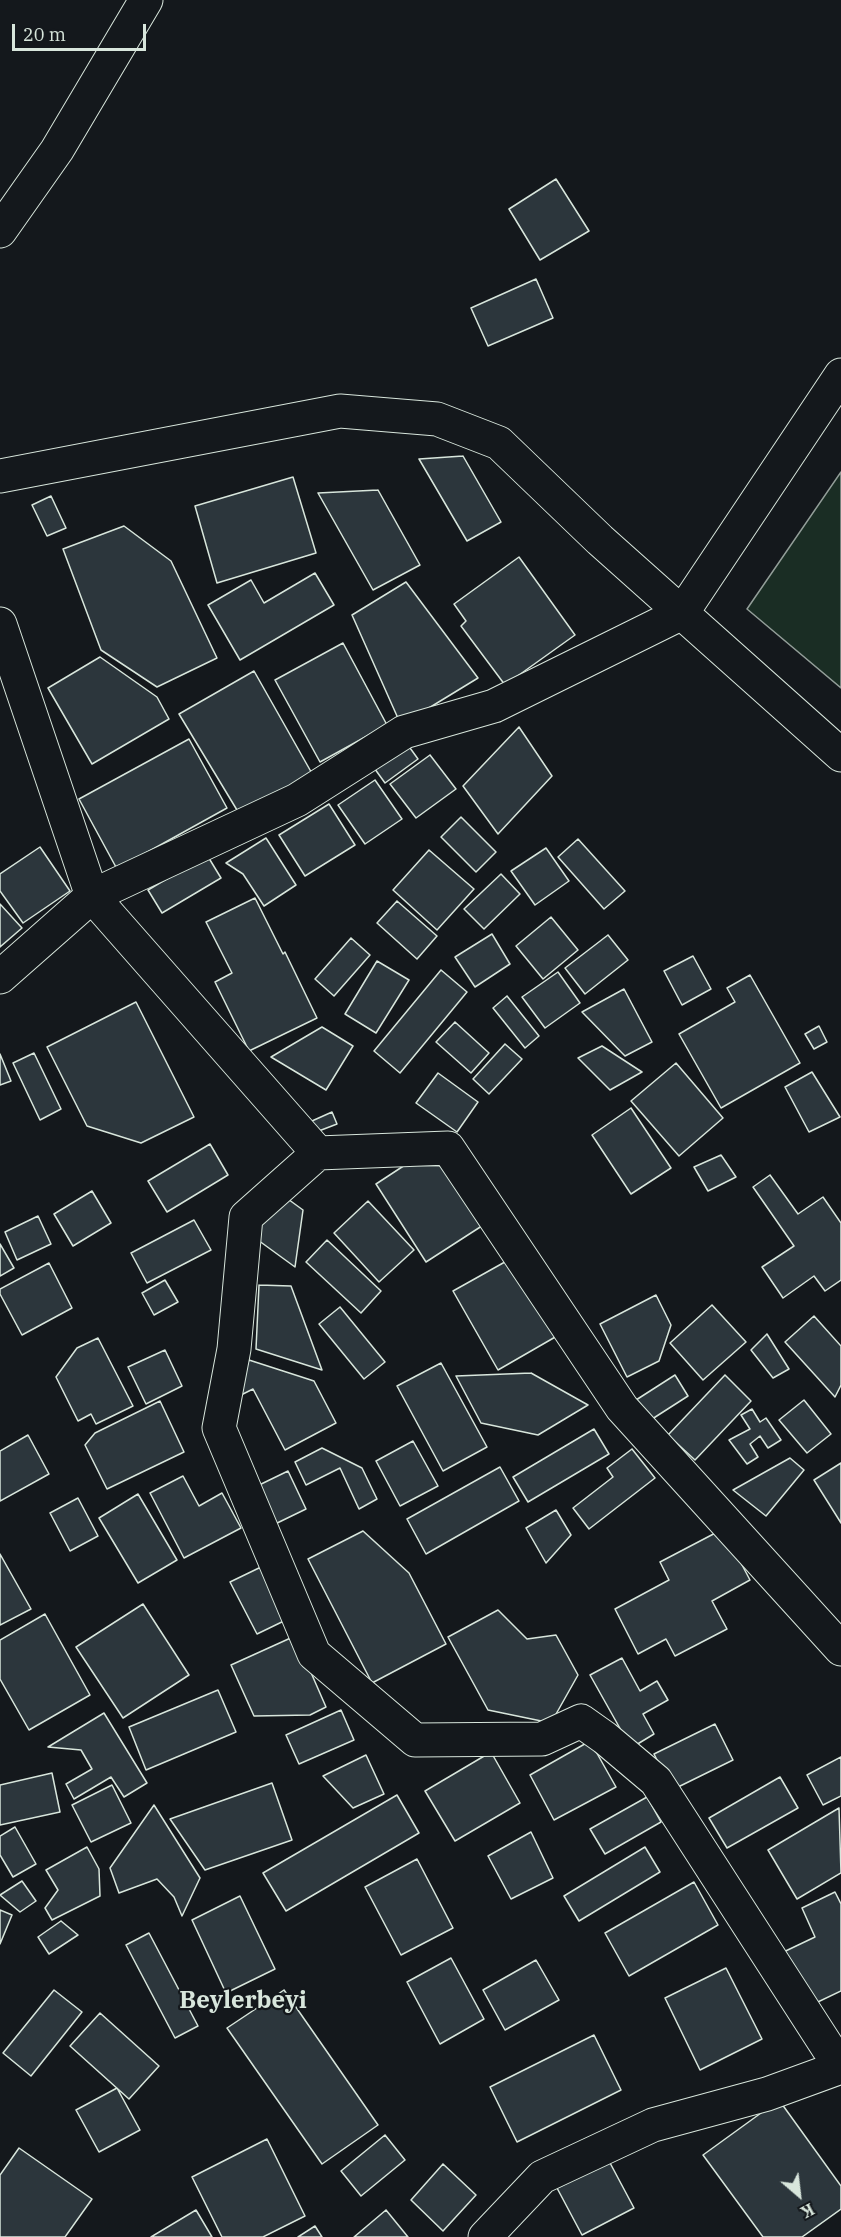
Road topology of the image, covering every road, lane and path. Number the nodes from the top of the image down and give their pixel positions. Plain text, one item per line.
1 (146, 0) edge
2 (0, 231) edge
3 (841, 375) edge
4 (0, 476) edge
5 (682, 613) junction
6 (0, 624) edge
7 (841, 755) edge
8 (92, 896) junction
9 (0, 977) edge
10 (318, 1153) junction
11 (841, 1649) edge
12 (841, 2068) edge
13 (484, 2237) edge

1 - 2 street
3 - 5 street
4 - 5 street
5 - 7 street
5 - 8 street
6 - 8 street
8 - 9 street
8 - 10 street
10 - 11 street
10 - 12 street
12 - 13 street

